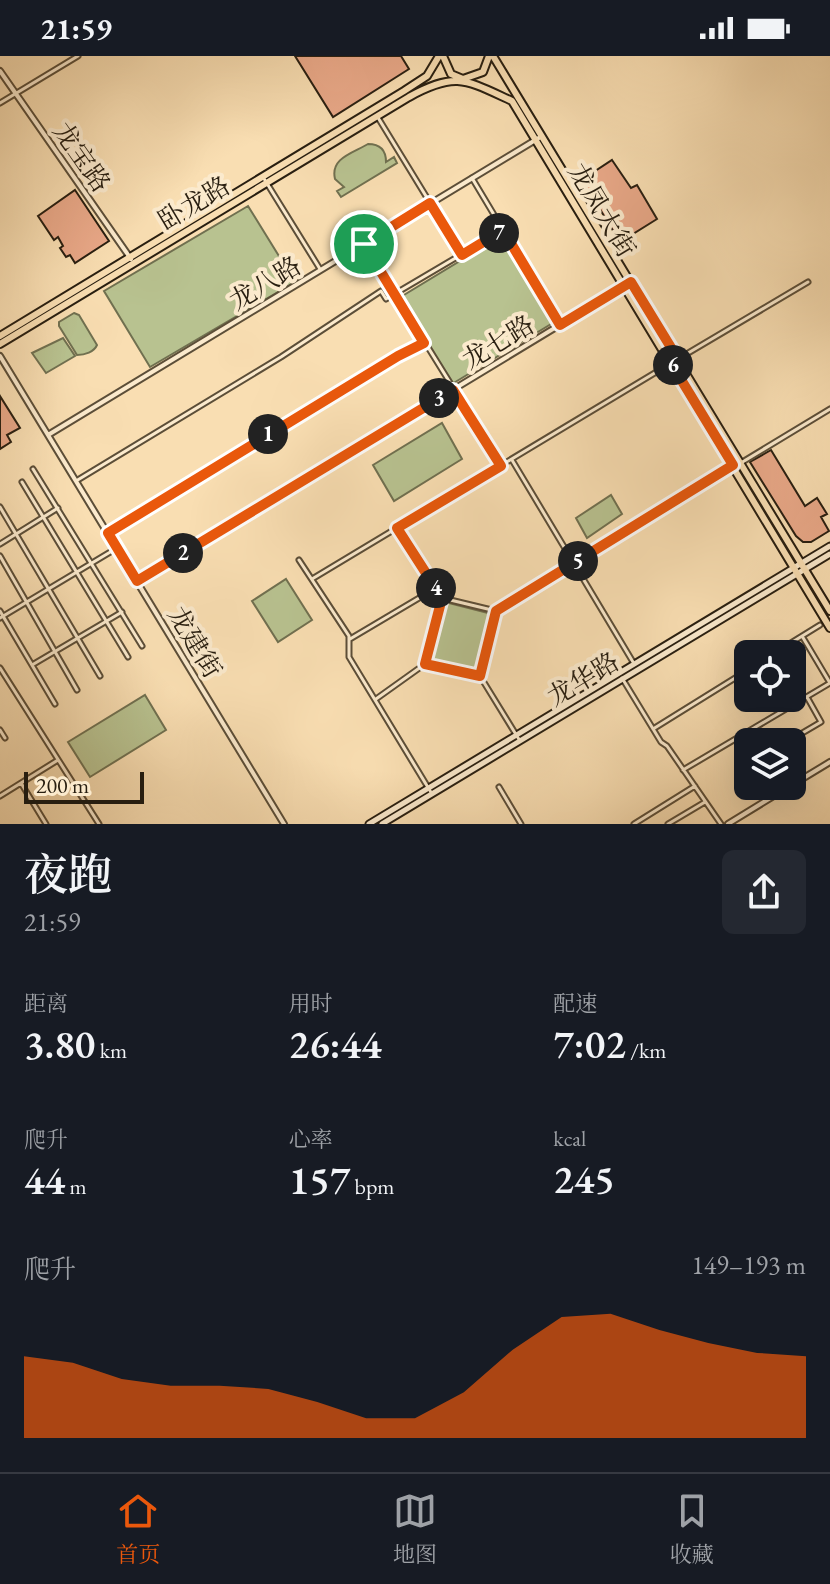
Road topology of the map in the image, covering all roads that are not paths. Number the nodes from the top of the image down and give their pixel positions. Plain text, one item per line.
1 (78, 56) edge
2 (441, 56) edge
3 (491, 56) edge
4 (0, 71) edge
5 (463, 79) junction
6 (16, 94) junction
7 (406, 94) junction
8 (515, 99) junction
9 (0, 103) edge
10 (377, 116) junction
11 (539, 138) junction
12 (472, 178) junction
13 (265, 179) junction
14 (430, 203) junction
15 (503, 230) junction
16 (364, 244) junction
17 (462, 255) junction
18 (132, 260) junction
19 (321, 270) junction
20 (808, 282) dead end
21 (628, 284) junction
22 (395, 294) junction
23 (560, 325) junction
24 (0, 336) edge
25 (424, 343) junction
26 (0, 344) edge
27 (0, 356) edge
28 (674, 361) junction
29 (453, 390) junction
30 (830, 409) edge
31 (48, 435) junction
32 (511, 459) junction
33 (736, 463) junction
34 (501, 466) junction
35 (33, 469) dead end
36 (76, 481) junction
37 (22, 482) dead end
38 (0, 507) edge
39 (58, 508) junction
40 (44, 517) junction
41 (397, 528) junction
42 (108, 533) junction
43 (16, 535) junction
44 (0, 544) edge
45 (830, 546) edge
46 (117, 548) junction
47 (830, 554) edge
48 (0, 556) edge
49 (299, 560) dead end
50 (92, 563) junction
51 (574, 564) junction
52 (803, 566) junction
53 (796, 571) junction
54 (77, 572) junction
55 (312, 579) junction
56 (137, 581) junction
57 (436, 588) junction
58 (49, 589) junction
59 (442, 598) junction
60 (27, 602) junction
61 (0, 611) edge
62 (496, 611) junction
63 (830, 611) edge
64 (122, 612) junction
65 (2, 618) edge
66 (106, 622) junction
67 (820, 625) dead end
68 (830, 628) edge
69 (802, 636) junction
70 (78, 638) junction
71 (349, 640) junction
72 (796, 640) edge
73 (142, 646) dead end
74 (54, 652) junction
75 (128, 657) dead end
76 (425, 664) junction
77 (32, 666) junction
78 (636, 666) junction
79 (0, 668) edge
80 (100, 676) dead end
81 (480, 676) junction
82 (622, 678) junction
83 (734, 679) edge
84 (77, 690) dead end
85 (807, 697) junction
86 (375, 700) junction
87 (55, 704) dead end
88 (653, 729) junction
89 (0, 730) edge
90 (806, 731) edge
91 (5, 738) dead end
92 (518, 738) junction
93 (58, 760) junction
94 (830, 762) edge
95 (683, 770) junction
96 (806, 777) edge
97 (21, 783) junction
98 (695, 786) junction
99 (499, 787) dead end
100 (430, 792) junction
101 (0, 796) edge
102 (768, 800) edge
103 (705, 802) junction
104 (46, 824) edge
105 (99, 824) edge
106 (284, 824) edge
107 (369, 824) edge
108 (382, 824) edge
109 (521, 824) edge
110 (634, 824) edge
111 (668, 824) edge
112 (721, 824) edge
113 (728, 824) edge

1 - 6 street
2 - 5 main road
2 - 7 main road
3 - 5 main road
3 - 8 main road, 龙凤大街
4 - 6 street, 龙宝路
5 - 7 main road
5 - 8 main road
6 - 9 street
6 - 18 street, 龙宝路
7 - 10 main road, 卧龙路
7 - 13 main road, 卧龙路
8 - 11 main road, 龙凤大街
10 - 13 main road, 卧龙路
10 - 14 street
11 - 12 street, 龙八路
11 - 21 main road, 龙凤大街
12 - 14 street, 龙八路
12 - 15 street
13 - 18 main road, 卧龙路
13 - 19 street
14 - 16 street, 龙八路
14 - 17 street
15 - 17 street
15 - 23 street
16 - 19 street, 龙八路
16 - 22 street
17 - 22 street
18 - 24 main road, 卧龙路
18 - 26 main road, 卧龙路
19 - 31 street, 龙八路
20 - 28 street
21 - 23 street, 龙七路
21 - 28 main road, 龙凤大街
22 - 25 street
22 - 36 street
23 - 29 street, 龙七路
25 - 29 street
25 - 42 street
27 - 31 street, 龙建街
28 - 32 street
28 - 33 main road, 龙凤大街
29 - 34 street
29 - 56 street, 龙七路
30 - 33 street
31 - 36 street, 龙建街
32 - 34 street
32 - 51 street
33 - 51 street
33 - 52 main road, 龙凤大街
33 - 53 main road, 龙凤大街
34 - 41 street
35 - 39 street
36 - 42 street, 龙建街
37 - 40 street
38 - 43 street
39 - 40 street
39 - 50 street
40 - 43 street
40 - 54 street
41 - 55 street
41 - 57 street
42 - 46 street, 龙建街
43 - 44 street
43 - 58 street
45 - 52 main road
46 - 50 street
46 - 56 street, 龙建街
47 - 52 main road
48 - 60 street
49 - 55 street
50 - 54 street
50 - 64 street
51 - 62 street
51 - 78 street
52 - 53 main road
52 - 63 main road, 龙凤大街
53 - 68 main road, 龙凤大街
53 - 78 main road
54 - 58 street
54 - 66 street
55 - 71 street
56 - 106 street, 龙建街
57 - 59 street
57 - 71 street
58 - 60 street
58 - 70 street
59 - 62 street
59 - 76 street
60 - 65 street
60 - 74 street
61 - 65 street
62 - 81 street
64 - 66 street
64 - 73 street
65 - 77 street
66 - 70 street
66 - 75 street
67 - 69 street
69 - 72 street
69 - 85 street
70 - 74 street
70 - 80 street
71 - 86 street
74 - 77 street
74 - 84 street
76 - 81 street
76 - 86 street
77 - 87 street
78 - 82 main road, 龙华路
78 - 92 main road
79 - 93 street
81 - 92 street
82 - 88 street
82 - 92 main road, 龙华路
83 - 88 street
85 - 90 street
85 - 95 street
86 - 100 street
88 - 95 street
89 - 91 street
92 - 100 main road, 龙华路
93 - 97 street
93 - 105 street
94 - 96 street
95 - 98 street
97 - 101 street
97 - 104 street
98 - 103 street
98 - 110 street
99 - 109 street
100 - 107 main road
100 - 108 main road, 龙华路
102 - 113 street
103 - 111 street
103 - 112 street

